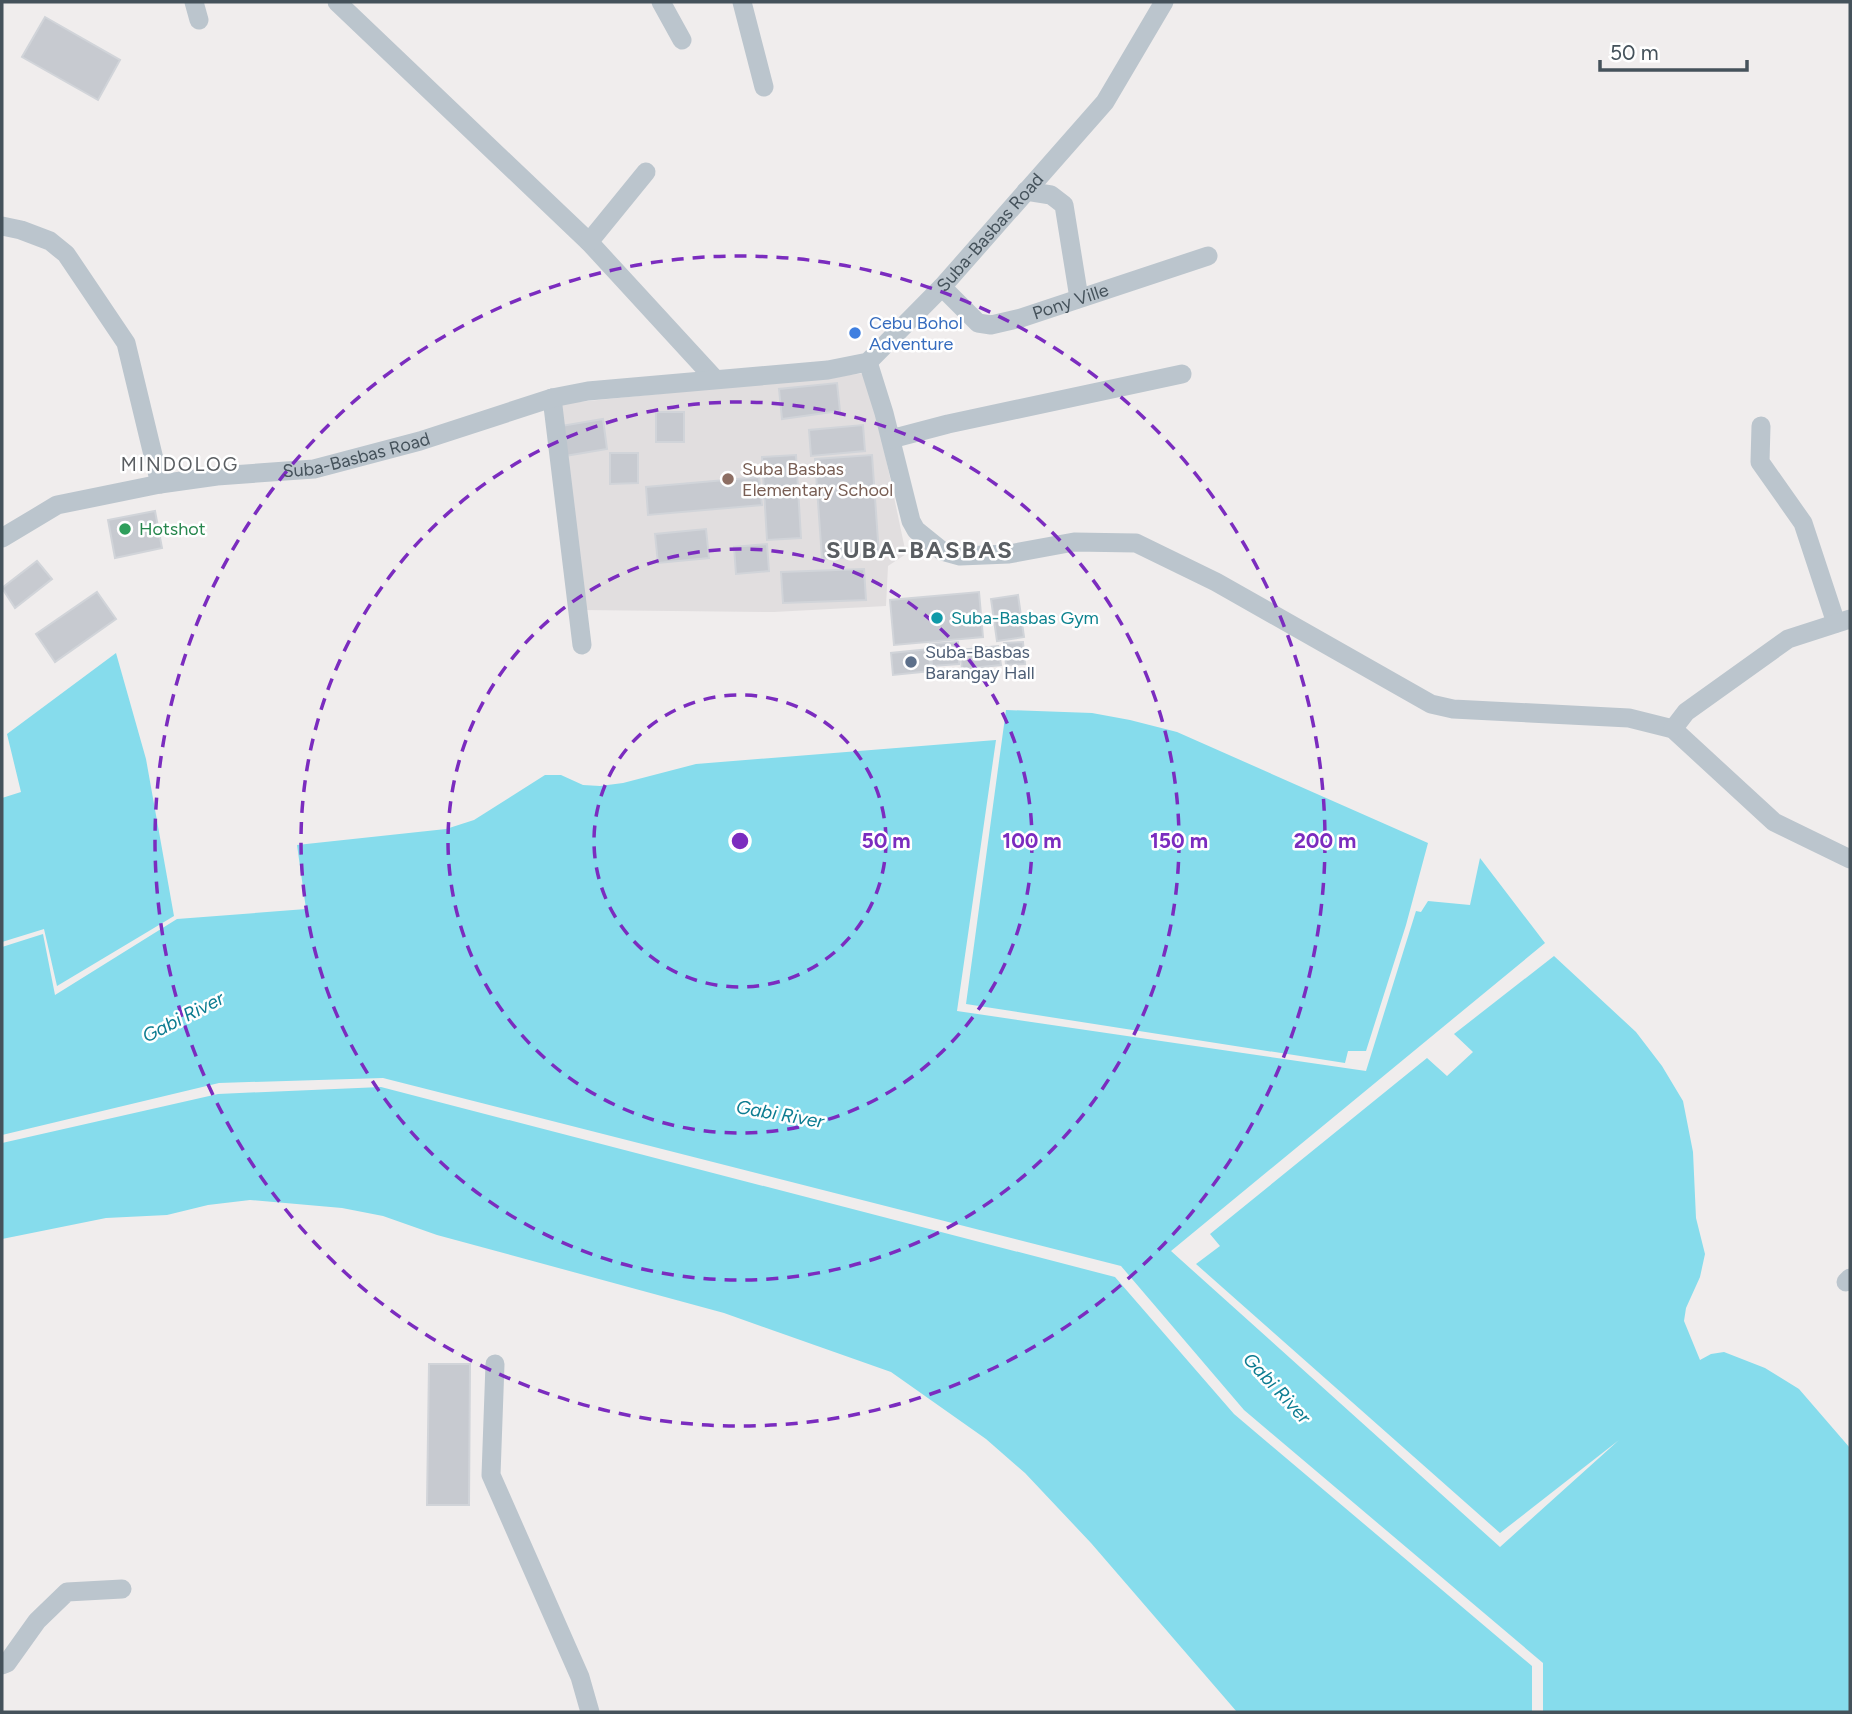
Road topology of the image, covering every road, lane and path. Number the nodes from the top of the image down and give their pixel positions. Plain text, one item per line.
1 (337, 2) edge
2 (662, 2) edge
3 (742, 2) edge
4 (1164, 2) edge
5 (682, 40) dead end
6 (764, 87) dead end
7 (646, 172) dead end
8 (1027, 191) junction
9 (2, 226) edge
10 (589, 242) junction
11 (1209, 256) dead end
12 (942, 287) junction
13 (1079, 298) junction
14 (868, 362) junction
15 (1182, 374) dead end
16 (714, 378) junction
17 (552, 398) junction
18 (1761, 426) dead end
19 (891, 439) junction
20 (160, 484) junction
21 (2, 537) edge
22 (1843, 621) edge
23 (582, 645) dead end
24 (1673, 729) junction
25 (1850, 859) edge
26 (495, 1364) dead end
27 (122, 1590) dead end
28 (2, 1665) edge
29 (590, 1712) edge

1 - 10 street
2 - 5 street
3 - 6 street
4 - 8 street, Suba-Basbas Road
7 - 10 street
8 - 12 street, Suba-Basbas Road
8 - 13 street
9 - 20 street
10 - 16 street
11 - 13 street, Pony Ville
12 - 13 street, Pony Ville
12 - 14 street, Suba-Basbas Road
14 - 16 street, Suba-Basbas Road
14 - 19 street
15 - 19 street
16 - 17 street, Suba-Basbas Road
17 - 20 street, Suba-Basbas Road
17 - 23 street
18 - 22 street
19 - 24 street
20 - 21 street, Suba-Basbas Road
22 - 24 street
24 - 25 street
26 - 29 street
27 - 28 street

